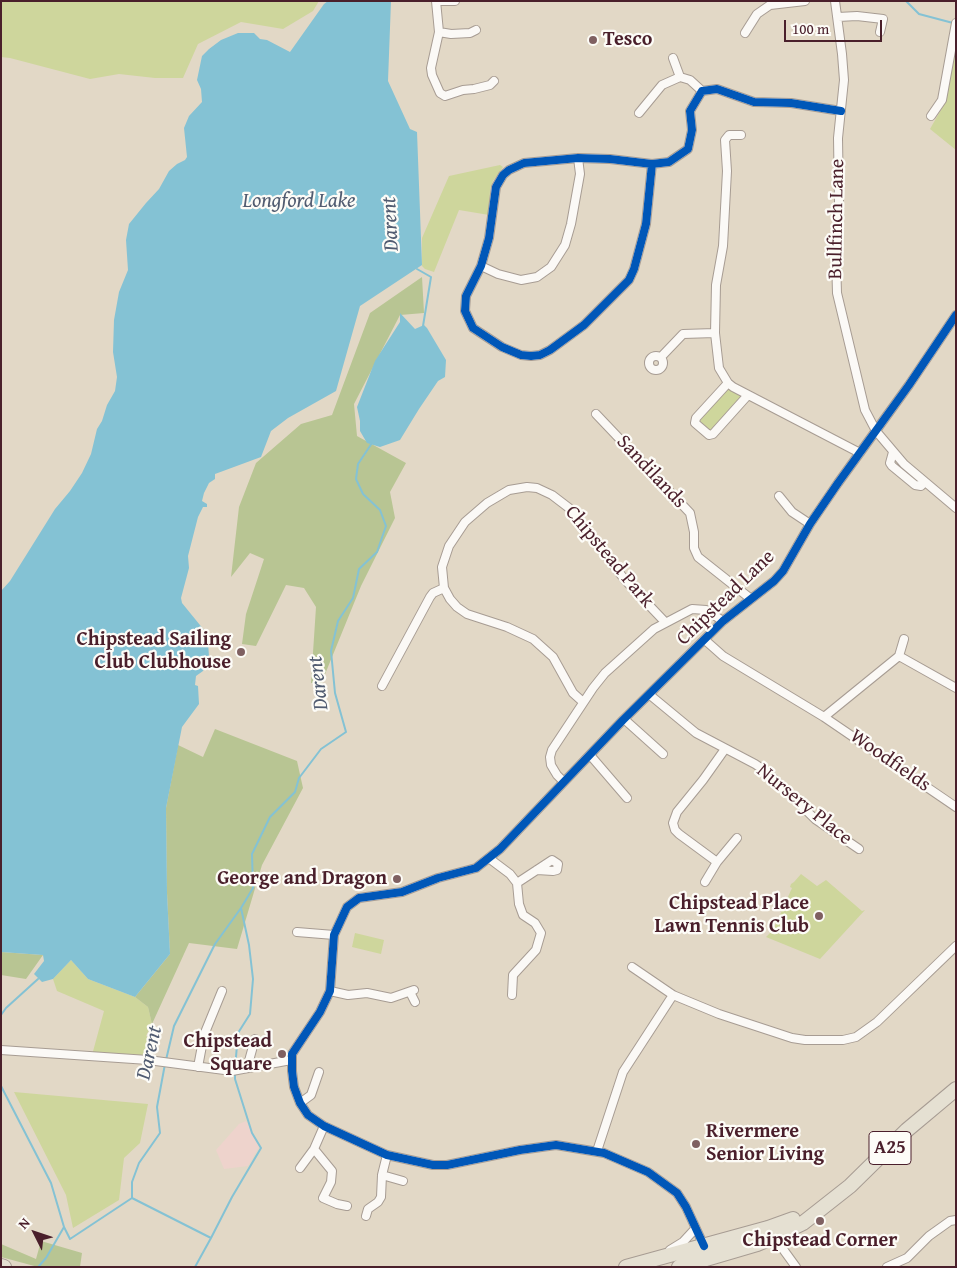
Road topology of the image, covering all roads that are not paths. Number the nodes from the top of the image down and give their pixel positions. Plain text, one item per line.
1 (438, 1) edge
2 (455, 1) edge
3 (805, 1) edge
4 (835, 1) edge
5 (838, 17) junction
6 (956, 23) edge
7 (476, 30) dead end
8 (439, 32) junction
9 (880, 32) dead end
10 (745, 33) dead end
11 (673, 58) dead end
12 (680, 77) junction
13 (494, 82) dead end
14 (485, 86) junction
15 (702, 91) junction
16 (489, 94) dead end
17 (841, 111) junction
18 (639, 113) dead end
19 (931, 116) dead end
20 (741, 135) dead end
21 (578, 158) junction
22 (652, 164) junction
23 (481, 266) junction
24 (956, 315) edge
25 (715, 333) junction
26 (661, 357) dead end
27 (728, 383) junction
28 (748, 395) junction
29 (596, 414) dead end
30 (876, 431) junction
31 (860, 453) junction
32 (779, 496) dead end
33 (956, 508) edge
34 (810, 524) junction
35 (444, 588) junction
36 (751, 599) junction
37 (723, 621) junction
38 (665, 622) junction
39 (904, 639) dead end
40 (705, 640) junction
41 (899, 656) junction
42 (382, 686) dead end
43 (956, 688) edge
44 (650, 695) junction
45 (583, 702) junction
46 (824, 717) junction
47 (624, 719) junction
48 (725, 749) junction
49 (663, 754) dead end
50 (590, 755) junction
51 (564, 782) junction
52 (627, 798) dead end
53 (956, 806) edge
54 (737, 838) dead end
55 (859, 849) dead end
56 (490, 859) junction
57 (718, 862) junction
58 (537, 870) dead end
59 (705, 882) dead end
60 (517, 883) junction
61 (297, 932) dead end
62 (334, 935) junction
63 (956, 946) edge
64 (632, 967) dead end
65 (222, 991) dead end
66 (330, 991) junction
67 (512, 995) dead end
68 (673, 995) junction
69 (415, 1002) dead end
70 (255, 1039) dead end
71 (1, 1050) edge
72 (291, 1060) junction
73 (198, 1067) junction
74 (247, 1068) junction
75 (320, 1072) dead end
76 (956, 1089) edge
77 (300, 1103) junction
78 (324, 1126) junction
79 (314, 1149) junction
80 (597, 1151) junction
81 (387, 1155) junction
82 (300, 1168) dead end
83 (382, 1174) junction
84 (403, 1181) dead end
85 (346, 1206) dead end
86 (366, 1216) dead end
87 (956, 1220) edge
88 (695, 1229) junction
89 (771, 1233) junction
90 (708, 1257) edge
91 (657, 1258) junction
92 (626, 1267) edge
93 (678, 1267) edge
94 (796, 1267) edge
95 (887, 1267) edge

1 - 2 street
1 - 8 street
3 - 10 street
4 - 5 street, Bullfinch Lane
5 - 9 street
5 - 17 street, Bullfinch Lane
6 - 19 street
7 - 8 street
8 - 14 street
11 - 12 street
12 - 15 street
12 - 18 street
13 - 14 street
14 - 16 street
15 - 17 street
15 - 22 street
17 - 30 street, Bullfinch Lane
20 - 25 street
21 - 22 street
21 - 23 street
21 - 23 street
22 - 23 street
24 - 30 street, Chipstead Lane
25 - 26 street
25 - 27 street
27 - 28 street
27 - 28 street
28 - 31 street
29 - 36 street, Sandilands
30 - 31 street, Chipstead Lane
30 - 33 street, Bullfinch Lane
31 - 34 street, Chipstead Lane
32 - 34 street
34 - 36 street, Chipstead Lane
35 - 38 street, Chipstead Park
35 - 42 street
35 - 45 street
36 - 37 street, Chipstead Lane
37 - 38 street, Chipstead Park
37 - 40 street, Chipstead Lane
38 - 45 street, Chipstead Park
39 - 41 street
40 - 44 street, Chipstead Lane
40 - 46 street, Woodfields
41 - 43 street
41 - 46 street, Woodfields
44 - 47 street, Chipstead Lane
44 - 48 street, Nursery Place
45 - 51 street, Chipstead Park
46 - 53 street, Woodfields
47 - 49 street
47 - 50 street, Chipstead Lane
48 - 55 street, Nursery Place
48 - 57 street
50 - 51 street, Chipstead Lane
50 - 52 street
51 - 56 street, Chipstead Lane
54 - 57 street
56 - 60 street
56 - 62 street, Chipstead Lane
57 - 59 street
58 - 60 street
60 - 67 street
61 - 62 street
62 - 66 street
63 - 68 street
64 - 68 street
65 - 73 street
66 - 69 street
66 - 72 street
68 - 80 street
70 - 74 street
71 - 73 street
72 - 74 street
72 - 77 street
73 - 74 street
75 - 77 street
76 - 89 highway, A25
77 - 78 street
78 - 79 street
78 - 81 street
79 - 82 street
79 - 85 street
80 - 81 street
80 - 88 street
81 - 83 street
83 - 84 street
83 - 86 street
87 - 95 street
88 - 90 street
88 - 91 street
89 - 90 highway, A25
89 - 94 street
90 - 91 highway, A25
90 - 93 highway, A25
91 - 92 highway, A25

